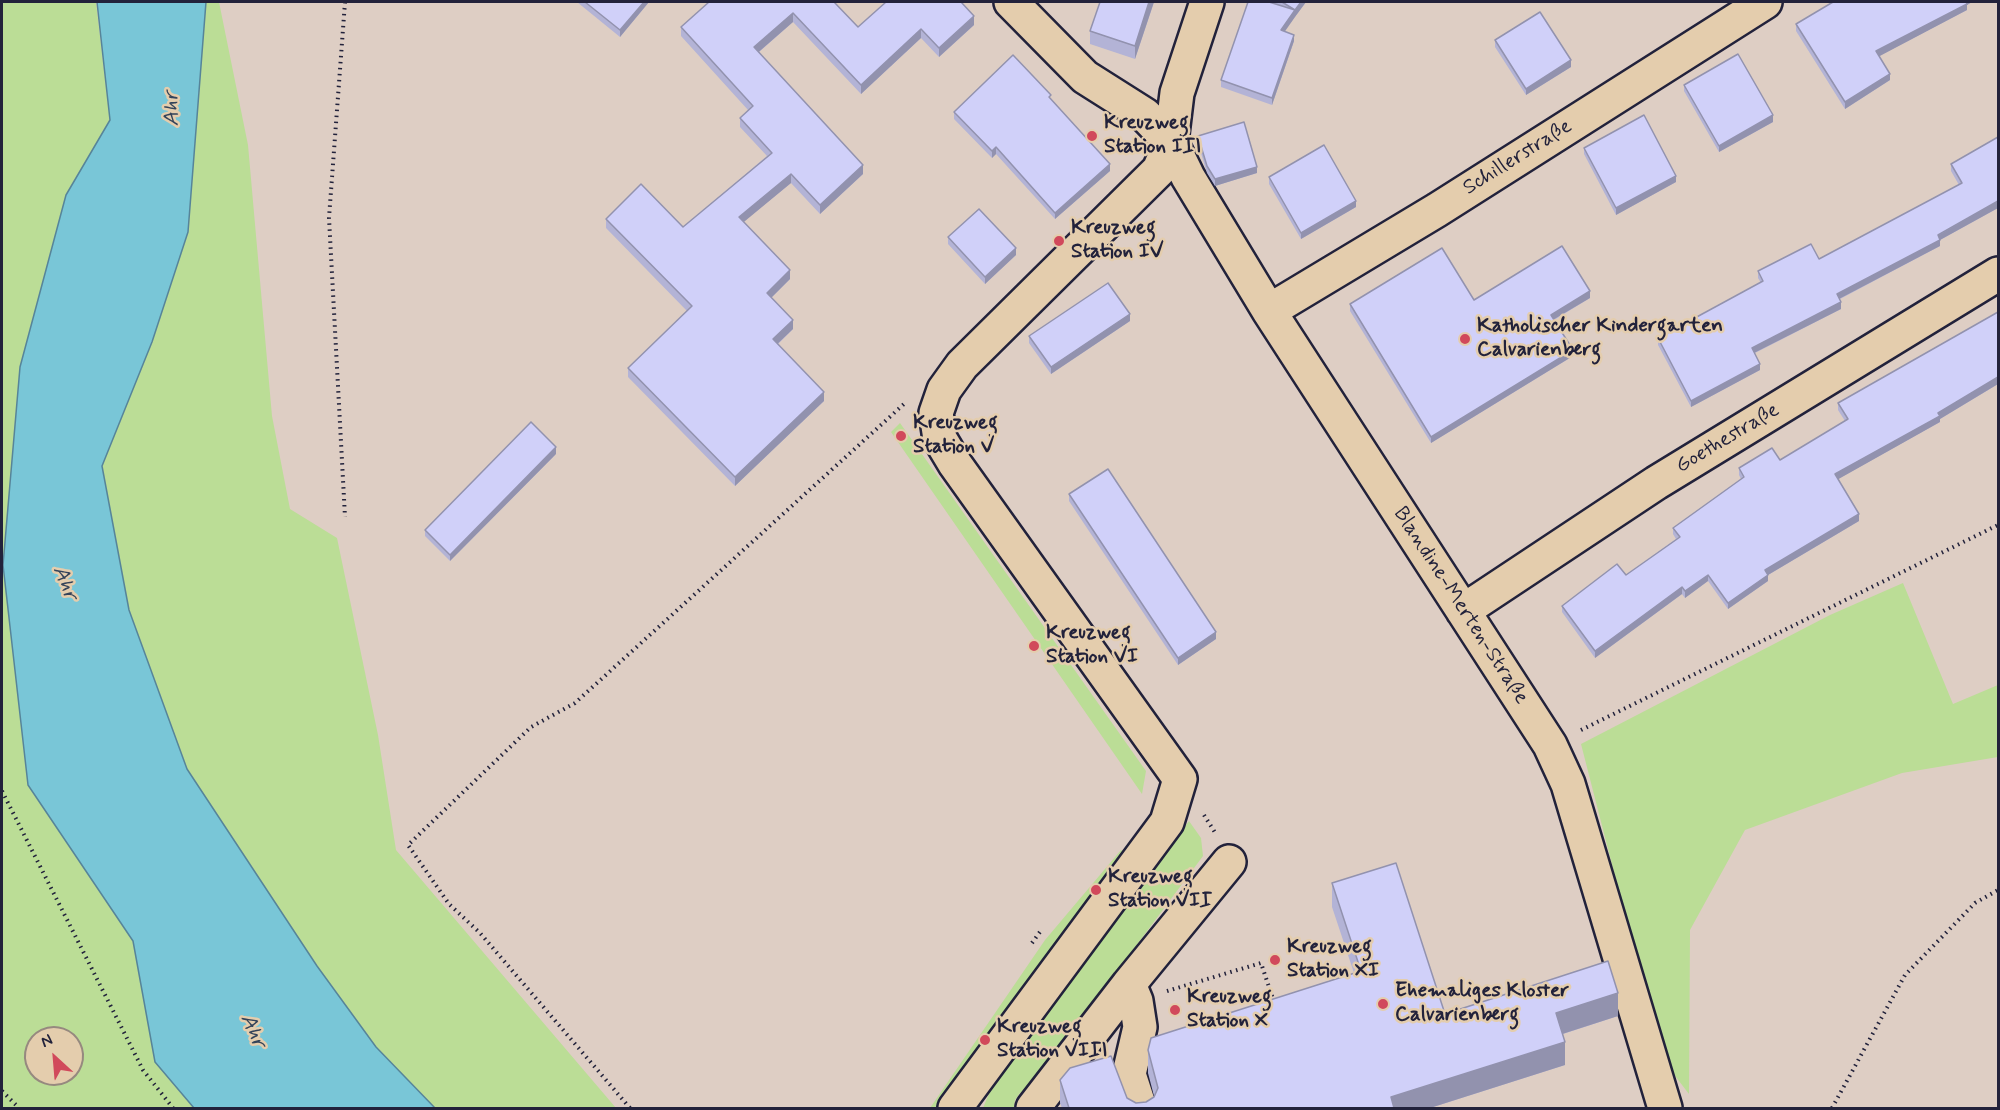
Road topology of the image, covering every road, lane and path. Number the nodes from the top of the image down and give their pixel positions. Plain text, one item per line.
1 (345, 2) edge
2 (1011, 2) edge
3 (1207, 2) edge
4 (1766, 2) edge
5 (1171, 142) junction
6 (1998, 274) edge
7 (1269, 311) junction
8 (909, 399) dead end
9 (345, 517) dead end
10 (1998, 525) edge
11 (1463, 611) junction
12 (1550, 745) junction
13 (2, 791) edge
14 (1229, 862) dead end
15 (1998, 890) edge
16 (1129, 984) junction
17 (1172, 992) dead end
18 (1263, 1008) edge
19 (2, 1091) edge
20 (19, 1108) edge
21 (173, 1108) edge
22 (630, 1108) edge
23 (955, 1108) edge
24 (1033, 1108) edge
25 (1140, 1108) edge
26 (1665, 1108) edge
27 (1832, 1108) edge

1 - 9 path
2 - 5 street
3 - 5 street
4 - 7 street, Schillerstraße
5 - 7 street, Blandine-Merten-Straße
5 - 23 street
6 - 11 street, Goethestraße
7 - 11 street, Blandine-Merten-Straße
8 - 22 path
10 - 12 path
11 - 12 street, Blandine-Merten-Straße
12 - 26 street, Blandine-Merten-Straße
13 - 21 path
14 - 16 street
15 - 27 path
16 - 24 street
16 - 25 street
17 - 18 path
19 - 20 path

